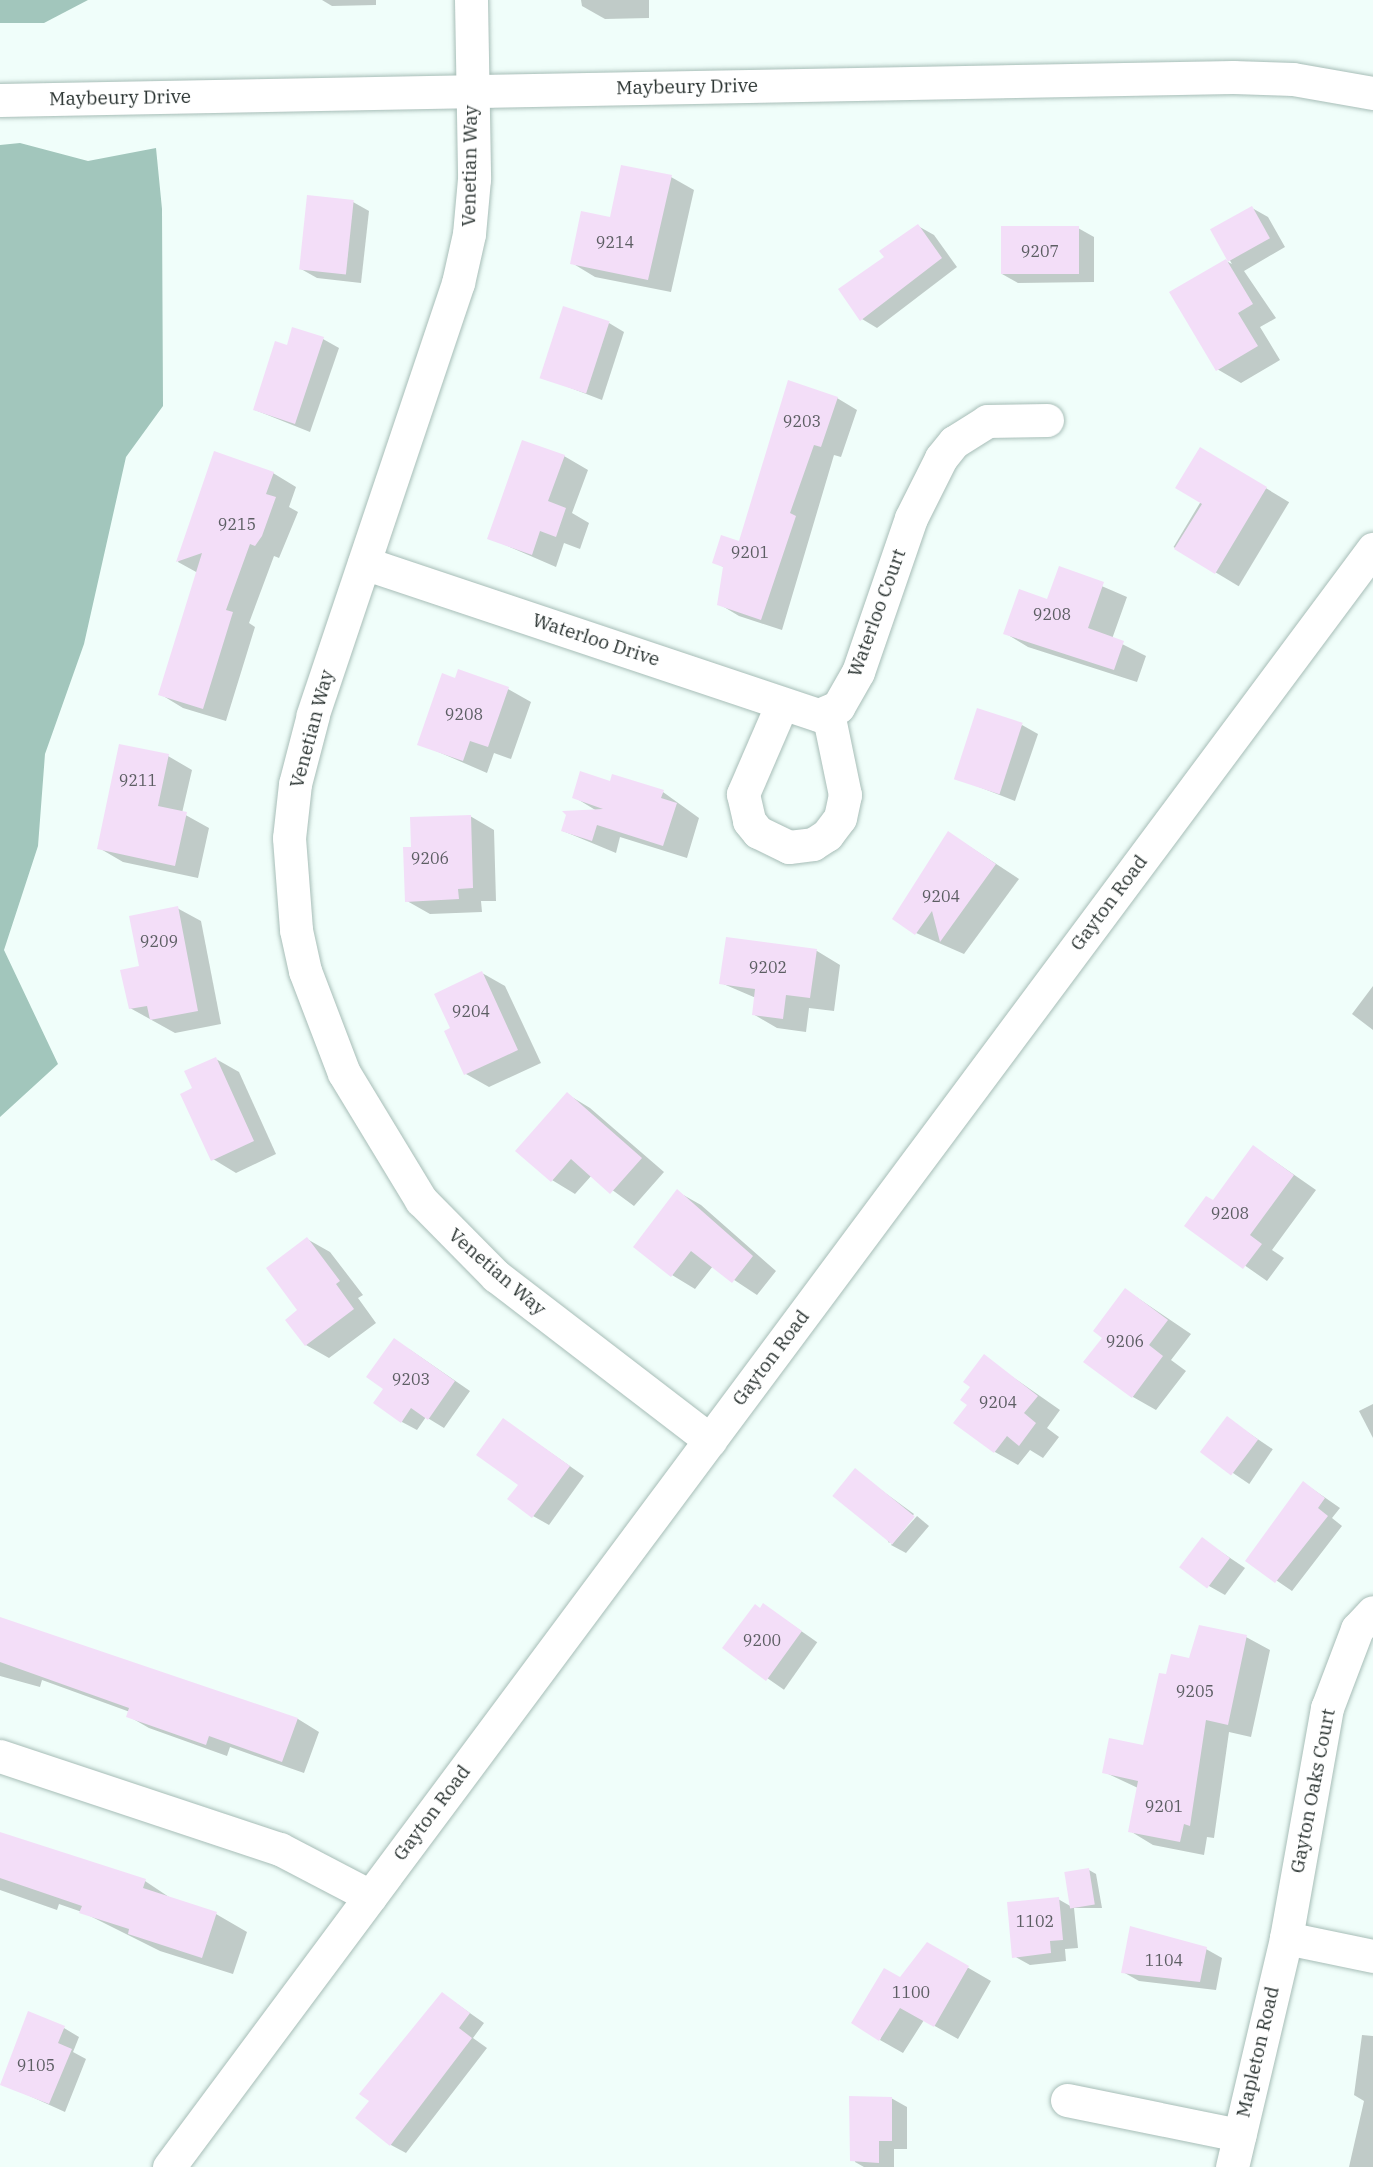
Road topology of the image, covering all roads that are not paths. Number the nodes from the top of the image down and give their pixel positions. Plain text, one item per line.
1 (471, 0) edge
2 (472, 91) junction
3 (1373, 93) edge
4 (0, 100) edge
5 (1047, 420) dead end
6 (1373, 549) edge
7 (364, 563) junction
8 (782, 706) junction
9 (828, 713) junction
10 (710, 1440) junction
11 (1373, 1612) edge
12 (0, 1756) edge
13 (370, 1896) junction
14 (1286, 1938) junction
15 (1373, 1956) edge
16 (1067, 2100) dead end
17 (1239, 2135) junction
18 (169, 2167) edge
19 (1232, 2167) edge

1 - 2 street, Venetian Way
2 - 3 street, Maybeury Drive
2 - 4 street, Maybeury Drive
2 - 7 street, Venetian Way
5 - 9 street, Waterloo Court
6 - 10 street, Gayton Road
7 - 8 street, Waterloo Drive
7 - 10 street, Venetian Way
8 - 9 street, Waterloo Drive
8 - 9 street
10 - 13 street, Gayton Road
11 - 14 street, Gayton Oaks Court
12 - 13 street
13 - 18 street, Gayton Road
14 - 15 street
14 - 17 street, Mapleton Road
16 - 17 street
17 - 19 street, Mapleton Road

